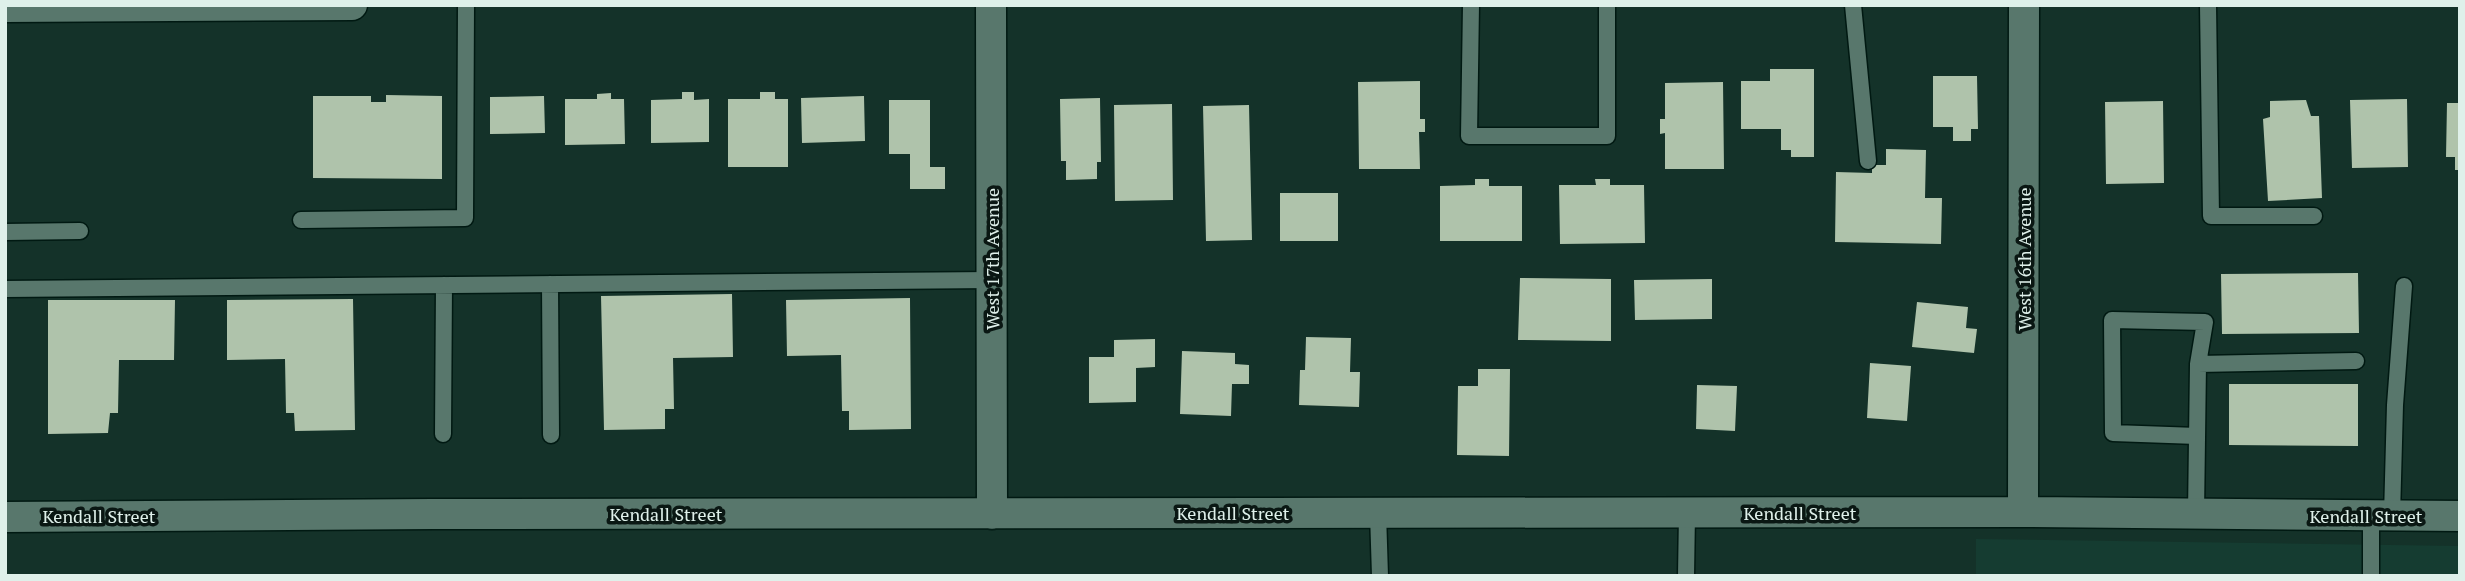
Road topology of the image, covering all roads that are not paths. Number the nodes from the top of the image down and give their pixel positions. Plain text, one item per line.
1 (352, 5) edge
2 (466, 5) edge
3 (991, 5) edge
4 (1471, 5) edge
5 (1607, 5) edge
6 (1853, 5) edge
7 (2025, 5) edge
8 (2208, 5) edge
9 (5, 7) edge
10 (1868, 161) dead end
11 (2314, 216) dead end
12 (301, 220) dead end
13 (80, 231) dead end
14 (5, 232) edge
15 (992, 280) junction
16 (550, 284) junction
17 (444, 285) junction
18 (2404, 286) dead end
19 (5, 289) edge
20 (2356, 361) dead end
21 (2198, 364) junction
22 (443, 435) dead end
23 (551, 435) dead end
24 (2197, 436) junction
25 (2023, 512) junction
26 (1378, 513) junction
27 (1687, 513) junction
28 (992, 514) junction
29 (2196, 514) junction
30 (2381, 516) junction
31 (2460, 516) edge
32 (5, 517) edge
33 (1380, 576) edge
34 (1686, 576) edge
35 (2371, 576) edge

1 - 9 street
2 - 12 lane
3 - 15 street, West 17th Avenue
4 - 5 lane
6 - 10 lane
7 - 25 street, West 16th Avenue
8 - 11 lane
13 - 14 lane
15 - 16 lane
15 - 28 street, West 17th Avenue
16 - 17 lane
16 - 23 lane
17 - 19 lane
17 - 22 lane
18 - 30 lane
20 - 21 lane
21 - 24 lane
21 - 24 lane
24 - 29 lane
25 - 27 street, Kendall Street
25 - 29 street, Kendall Street
26 - 27 street, Kendall Street
26 - 28 street, Kendall Street
26 - 33 lane
27 - 34 lane
28 - 32 street, Kendall Street
29 - 30 street, Kendall Street
30 - 31 street, Kendall Street
30 - 35 lane

